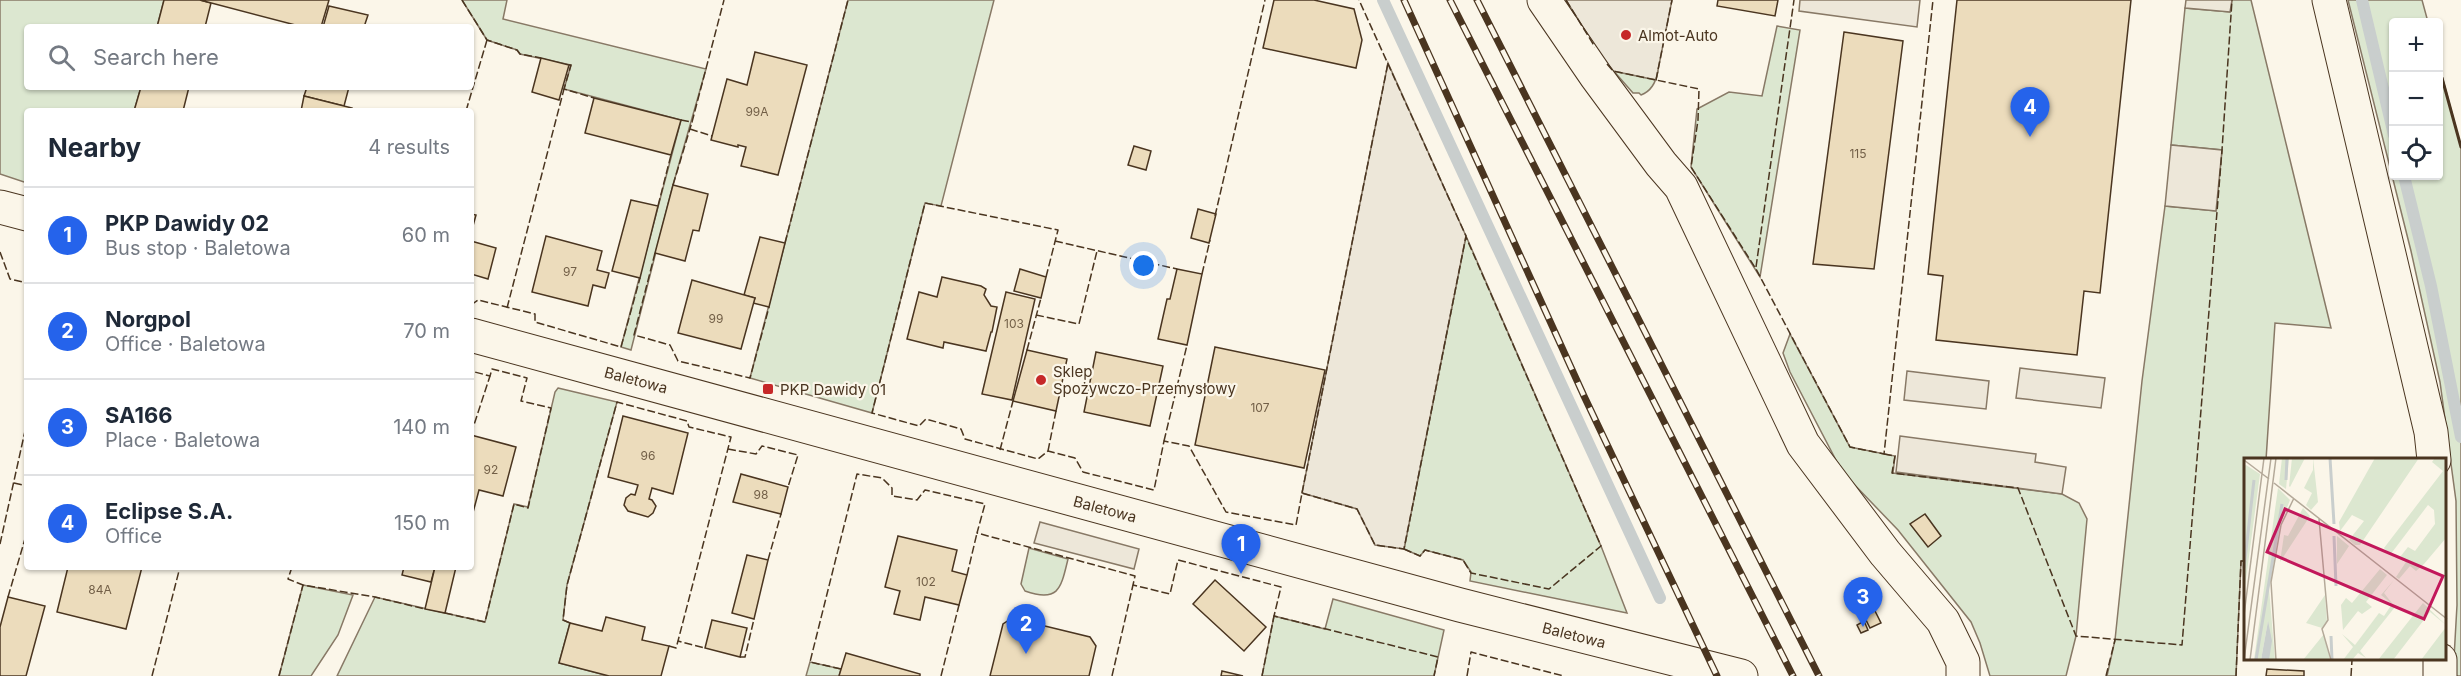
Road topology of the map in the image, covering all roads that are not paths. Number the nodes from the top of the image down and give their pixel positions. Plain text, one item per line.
1 (1544, 0) edge
2 (2329, 0) edge
3 (0, 207) edge
4 (24, 213) edge
5 (474, 336) edge
6 (2434, 458) edge
7 (1644, 664) edge
8 (1741, 676) edge
9 (1963, 676) edge

1 - 9 street
2 - 6 street
3 - 4 street
5 - 7 street, Baletowa
7 - 8 street, Baletowa

